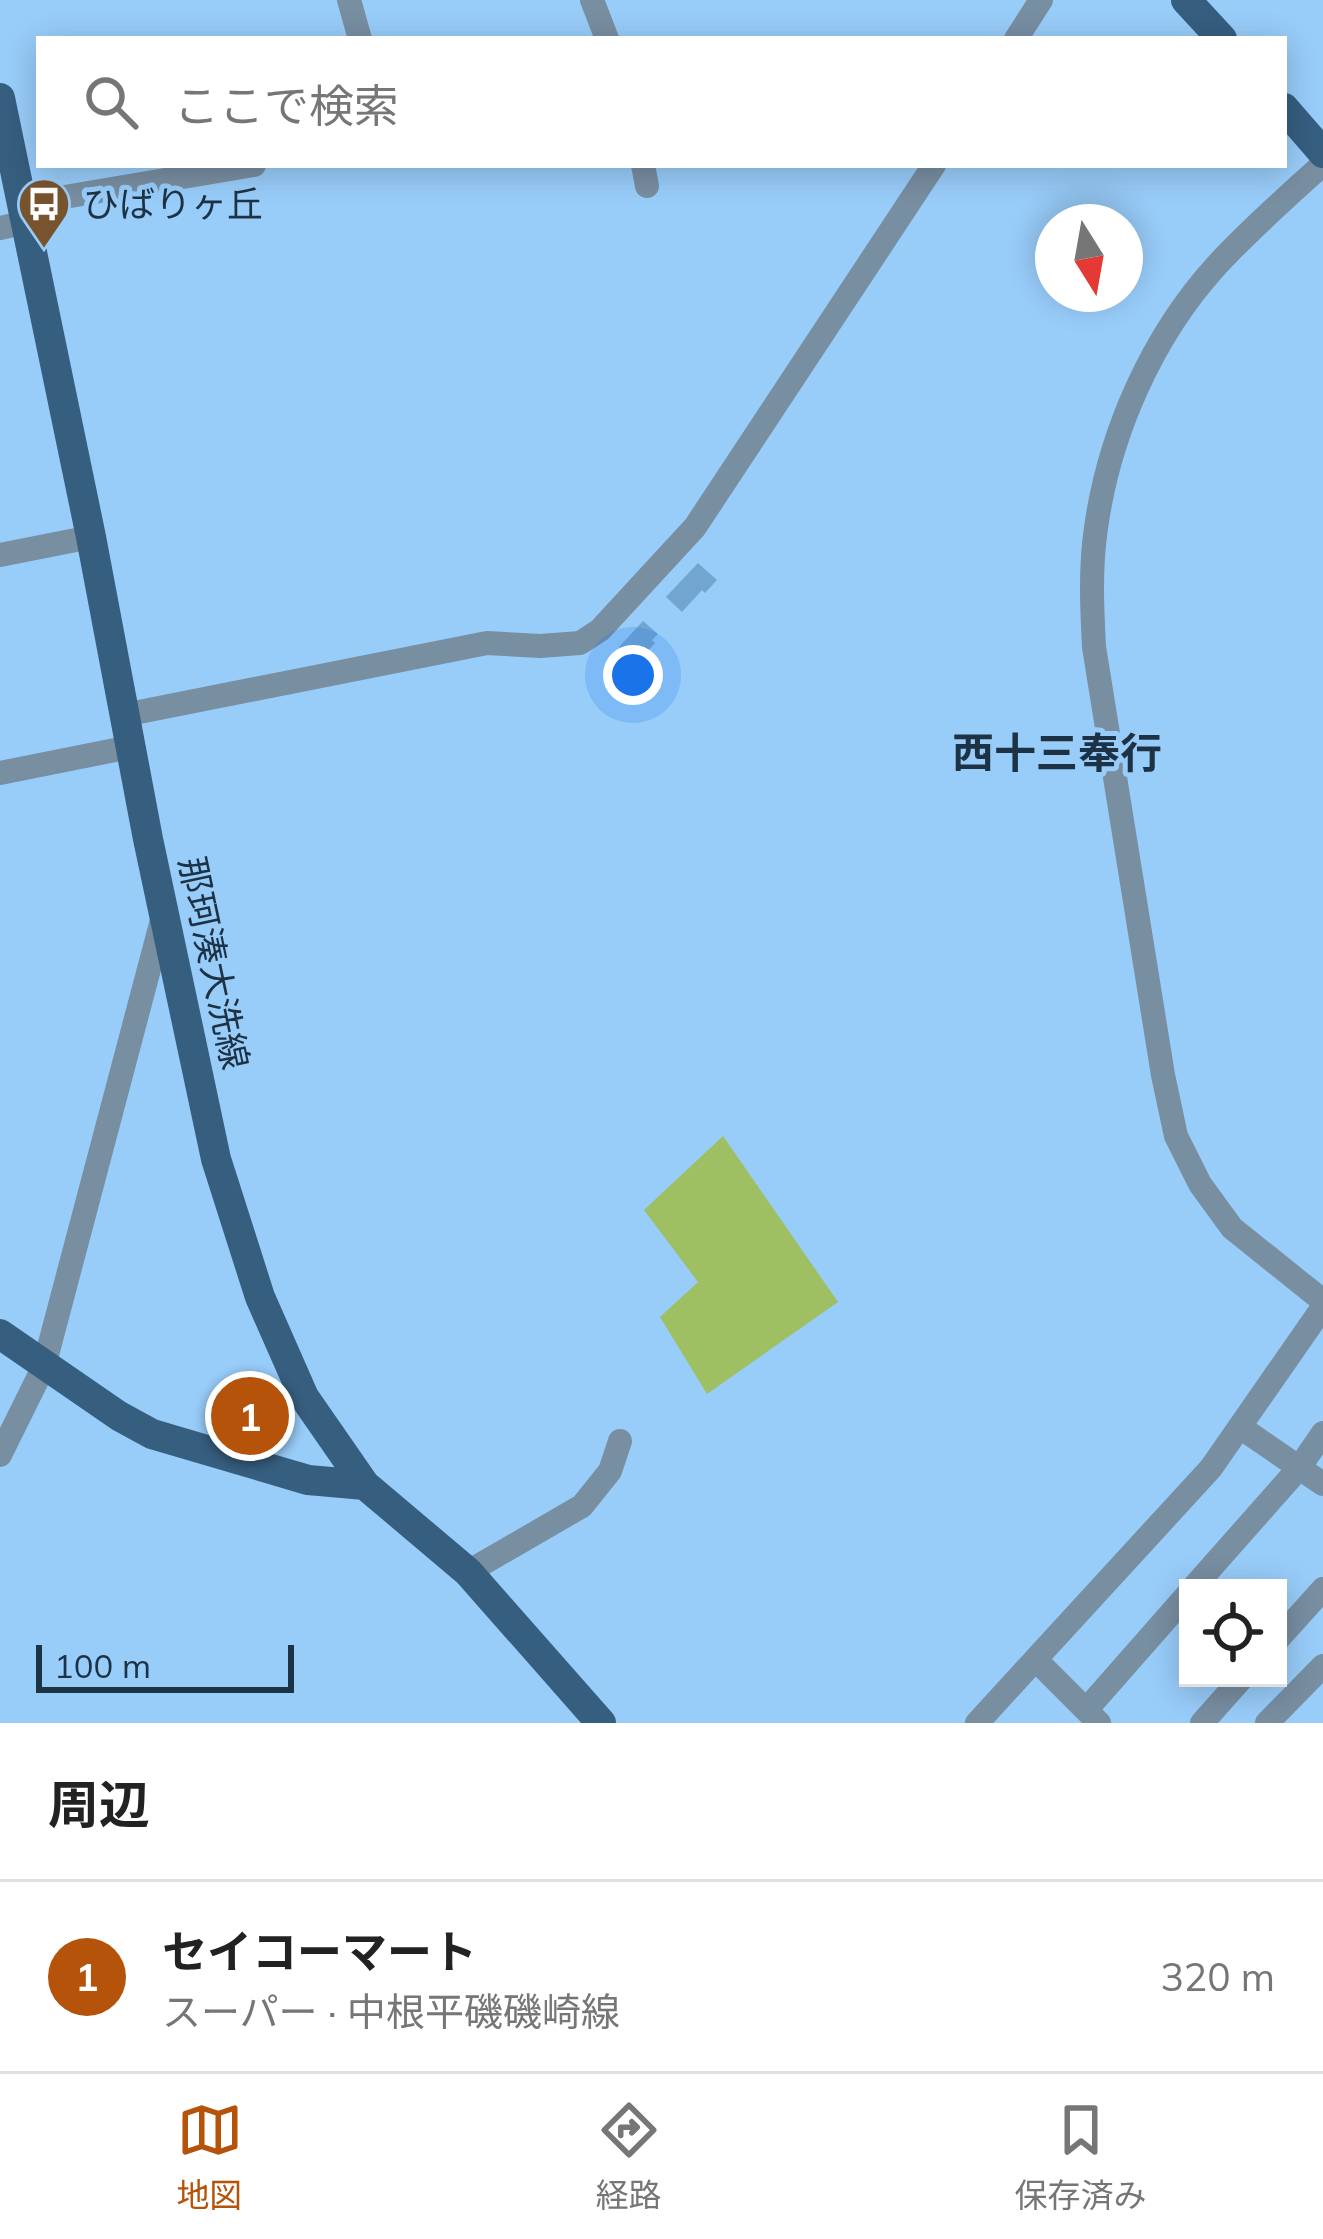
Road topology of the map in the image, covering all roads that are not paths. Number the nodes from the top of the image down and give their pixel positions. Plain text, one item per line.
1 (349, 0) edge
2 (592, 0) edge
3 (1041, 0) edge
4 (1186, 0) edge
5 (359, 36) edge
6 (606, 36) edge
7 (1018, 36) edge
8 (1219, 36) edge
9 (0, 98) edge
10 (1287, 111) edge
11 (1323, 153) edge
12 (1323, 164) edge
13 (241, 168) edge
14 (932, 168) edge
15 (16, 218) edge
16 (91, 537) junction
17 (0, 555) edge
18 (124, 715) junction
19 (130, 748) junction
20 (0, 773) edge
21 (164, 913) junction
22 (1323, 1304) edge
23 (0, 1334) edge
24 (44, 1366) junction
25 (1240, 1427) junction
26 (1323, 1433) edge
27 (620, 1441) dead end
28 (0, 1456) edge
29 (1299, 1468) junction
30 (1323, 1484) edge
31 (365, 1485) junction
32 (468, 1572) junction
33 (1202, 1579) edge
34 (1323, 1589) edge
35 (1179, 1606) edge
36 (1287, 1629) edge
37 (1036, 1660) junction
38 (1323, 1666) edge
39 (1234, 1687) edge
40 (1093, 1716) edge
41 (601, 1723) edge
42 (977, 1723) edge
43 (1202, 1723) edge
44 (1267, 1723) edge

1 - 5 street
2 - 6 street
3 - 7 street
4 - 8 main road
9 - 15 main road, 那珂湊大洗線
10 - 11 main road
12 - 22 street
13 - 15 street
14 - 18 street
15 - 16 main road, 那珂湊大洗線
16 - 17 street
16 - 18 main road, 那珂湊大洗線
18 - 19 main road, 那珂湊大洗線
19 - 20 street
19 - 21 main road, 那珂湊大洗線
21 - 24 street
21 - 31 main road, 那珂湊大洗線
22 - 25 street
23 - 24 main road
24 - 28 street
24 - 31 main road
25 - 29 street
25 - 37 street
26 - 29 street
27 - 32 street
29 - 30 street
29 - 33 street
31 - 32 main road, 那珂湊大洗線
32 - 41 main road, 那珂湊大洗線
34 - 36 street
35 - 40 street
37 - 40 street
37 - 42 street
38 - 44 street
39 - 43 street

